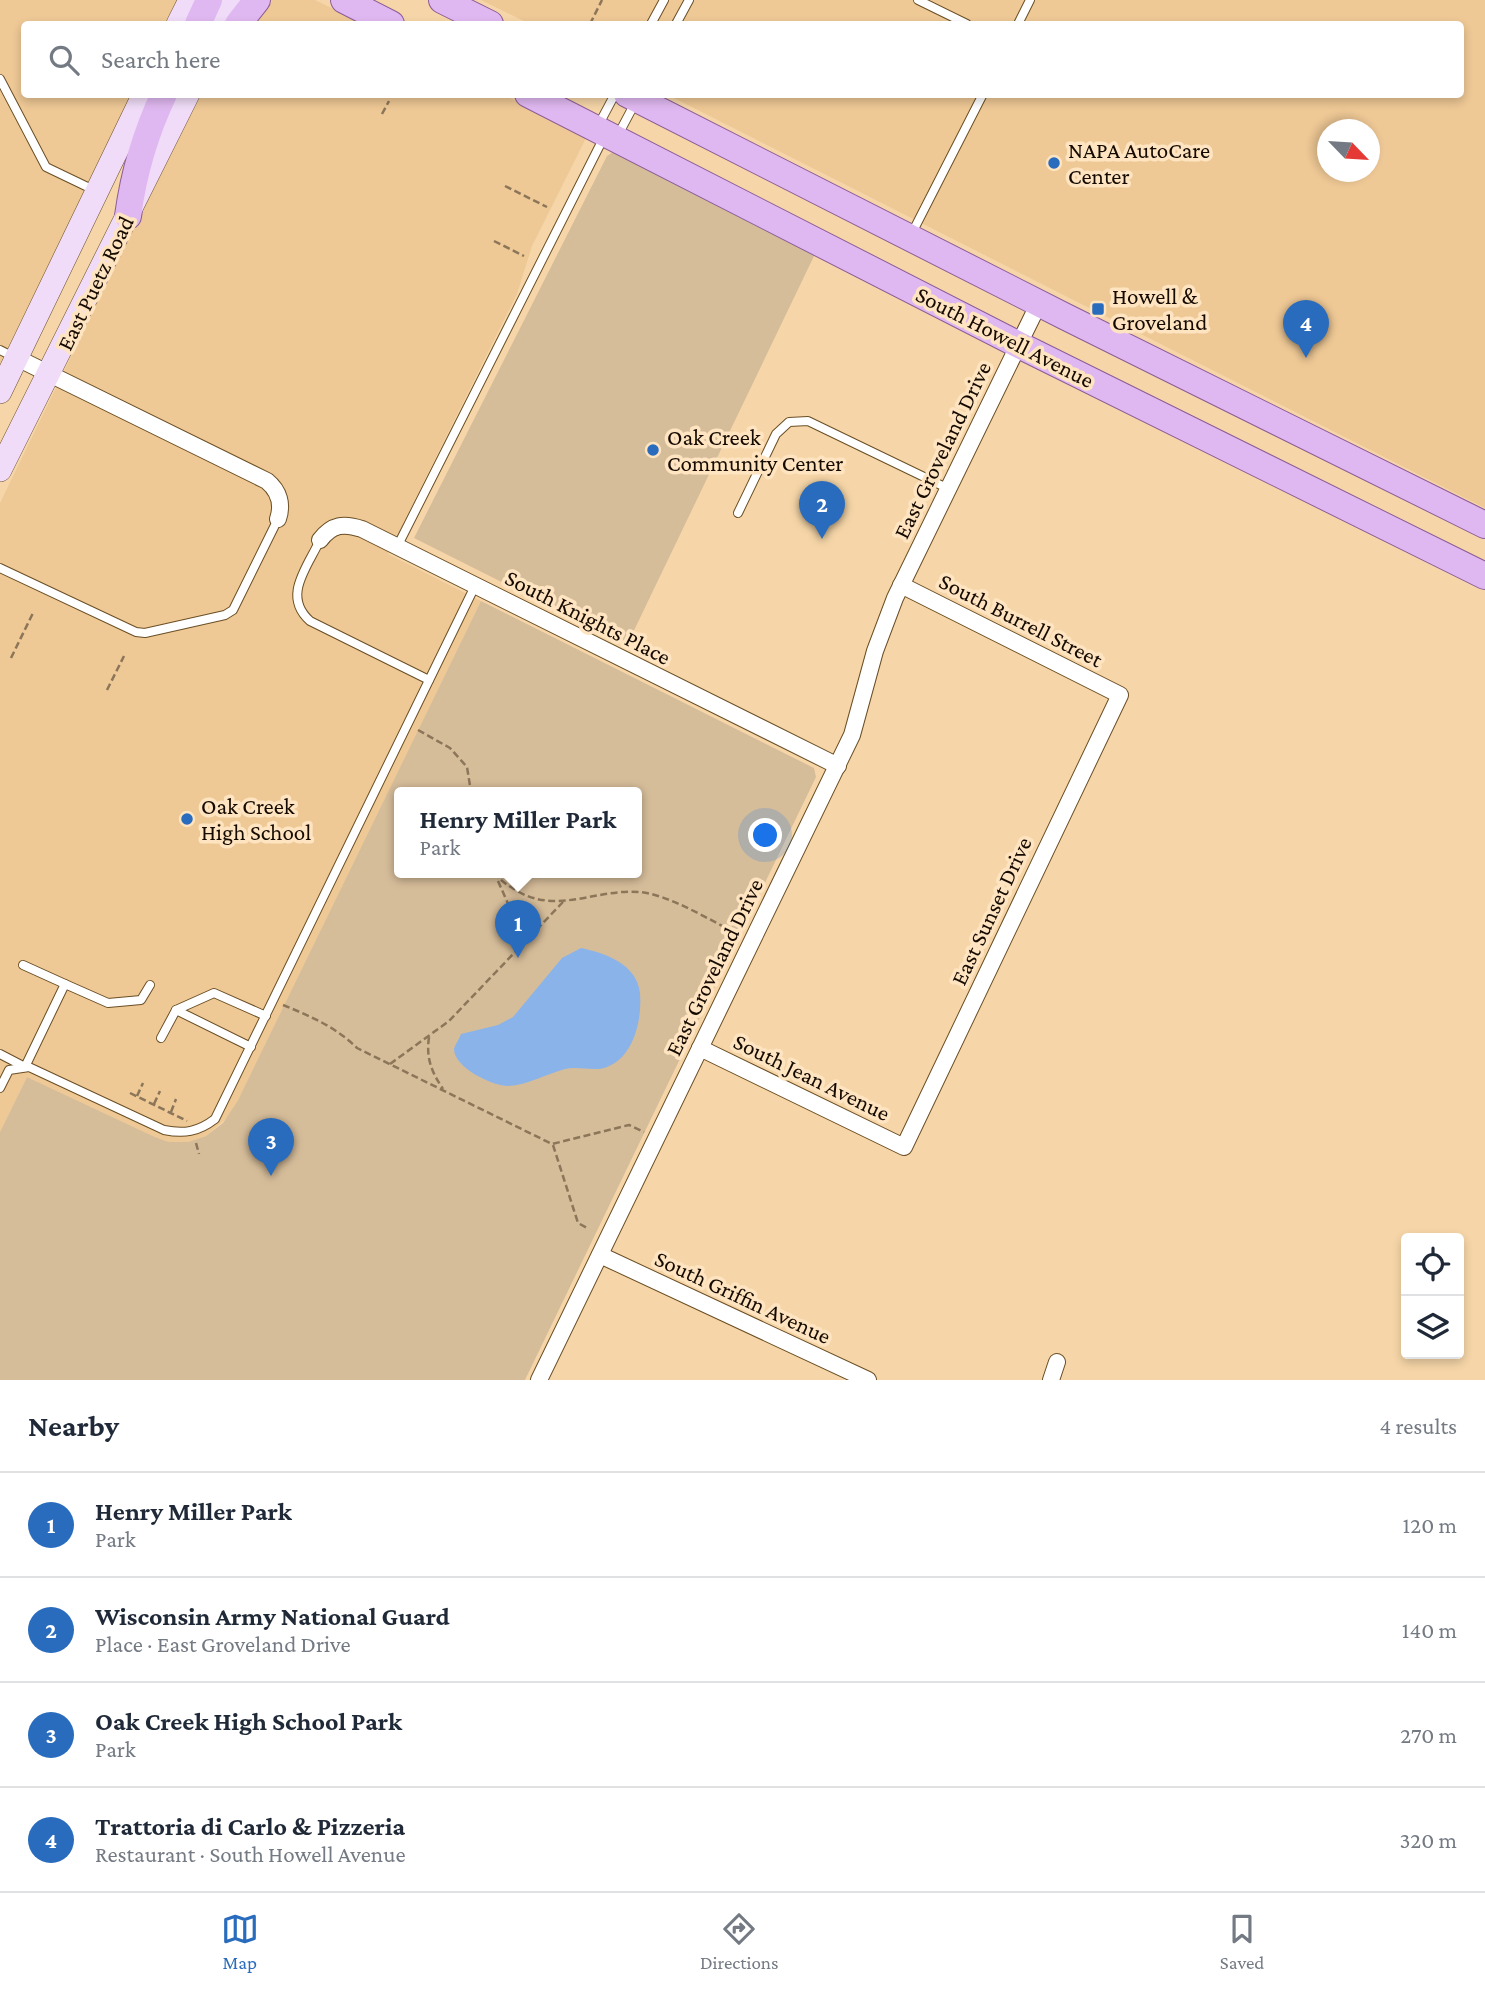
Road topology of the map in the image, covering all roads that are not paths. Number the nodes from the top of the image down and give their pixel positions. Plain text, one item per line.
1 (190, 0) edge
2 (209, 0) edge
3 (234, 0) edge
4 (257, 0) edge
5 (344, 0) edge
6 (442, 0) edge
7 (664, 0) edge
8 (689, 0) edge
9 (918, 0) edge
10 (1031, 0) edge
11 (180, 21) edge
12 (199, 21) edge
13 (224, 21) edge
14 (240, 21) edge
15 (385, 21) edge
16 (484, 21) edge
17 (653, 21) edge
18 (678, 21) edge
19 (961, 21) edge
20 (1020, 21) edge
21 (0, 79) edge
22 (142, 98) edge
23 (162, 98) edge
24 (186, 98) edge
25 (536, 98) edge
26 (628, 98) edge
27 (628, 98) edge
28 (633, 98) edge
29 (981, 98) edge
30 (606, 135) junction
31 (97, 192) junction
32 (128, 215) junction
33 (910, 238) junction
34 (1039, 303) junction
35 (1019, 345) junction
36 (8, 354) edge
37 (49, 374) junction
38 (0, 391) edge
39 (0, 470) edge
40 (949, 488) junction
41 (738, 513) dead end
42 (278, 519) joint
43 (1485, 525) edge
44 (320, 540) joint
45 (397, 547) junction
46 (1431, 549) junction
47 (1485, 567) edge
48 (0, 568) edge
49 (1485, 576) edge
50 (901, 585) junction
51 (475, 586) junction
52 (429, 680) junction
53 (1120, 695) joint
54 (838, 766) junction
55 (23, 965) dead end
56 (65, 984) junction
57 (150, 985) dead end
58 (176, 1010) junction
59 (266, 1016) junction
60 (161, 1038) dead end
61 (251, 1047) junction
62 (700, 1048) junction
63 (0, 1054) edge
64 (25, 1067) junction
65 (0, 1088) edge
66 (904, 1147) joint
67 (600, 1255) junction
68 (1056, 1362) dead end
69 (539, 1380) edge
70 (868, 1380) edge
71 (1051, 1380) edge

1 - 11 street
2 - 12 main road
3 - 13 street
4 - 14 main road
5 - 15 main road
6 - 16 main road
7 - 17 lane
8 - 18 lane
9 - 19 lane
10 - 20 lane
21 - 31 lane
22 - 31 street, East Puetz Road
23 - 32 main road
24 - 32 street, East Puetz Road
25 - 30 main road, South Howell Avenue
26 - 30 lane
27 - 30 lane
28 - 33 main road, South Howell Avenue
29 - 33 lane
30 - 35 main road, South Howell Avenue
30 - 45 lane
31 - 36 street, East Puetz Road
32 - 37 street, East Puetz Road
33 - 34 main road, South Howell Avenue
34 - 35 street, East Groveland Drive
34 - 43 main road, South Howell Avenue
35 - 40 street, East Groveland Drive
35 - 46 main road, South Howell Avenue
36 - 37 street
36 - 38 street, East Puetz Road
37 - 39 street, East Puetz Road
37 - 42 street
40 - 41 lane
40 - 50 street, East Groveland Drive
42 - 48 lane
44 - 45 street, South Knights Place
44 - 52 lane
45 - 51 street, South Knights Place
46 - 47 main road
46 - 49 main road, South Howell Avenue
50 - 53 street, South Burrell Street
50 - 54 street, East Groveland Drive
51 - 52 lane
51 - 54 street, South Knights Place
52 - 59 lane
53 - 66 street, East Sunset Drive
54 - 62 street, East Groveland Drive
55 - 56 lane
56 - 57 lane
56 - 64 lane
58 - 59 lane
58 - 60 lane
58 - 61 lane
59 - 61 lane
61 - 64 lane
62 - 66 street, South Jean Avenue
62 - 67 street, East Groveland Drive
63 - 64 lane
64 - 65 lane
67 - 69 street, East Groveland Drive
67 - 70 street, South Griffin Avenue
68 - 71 street

